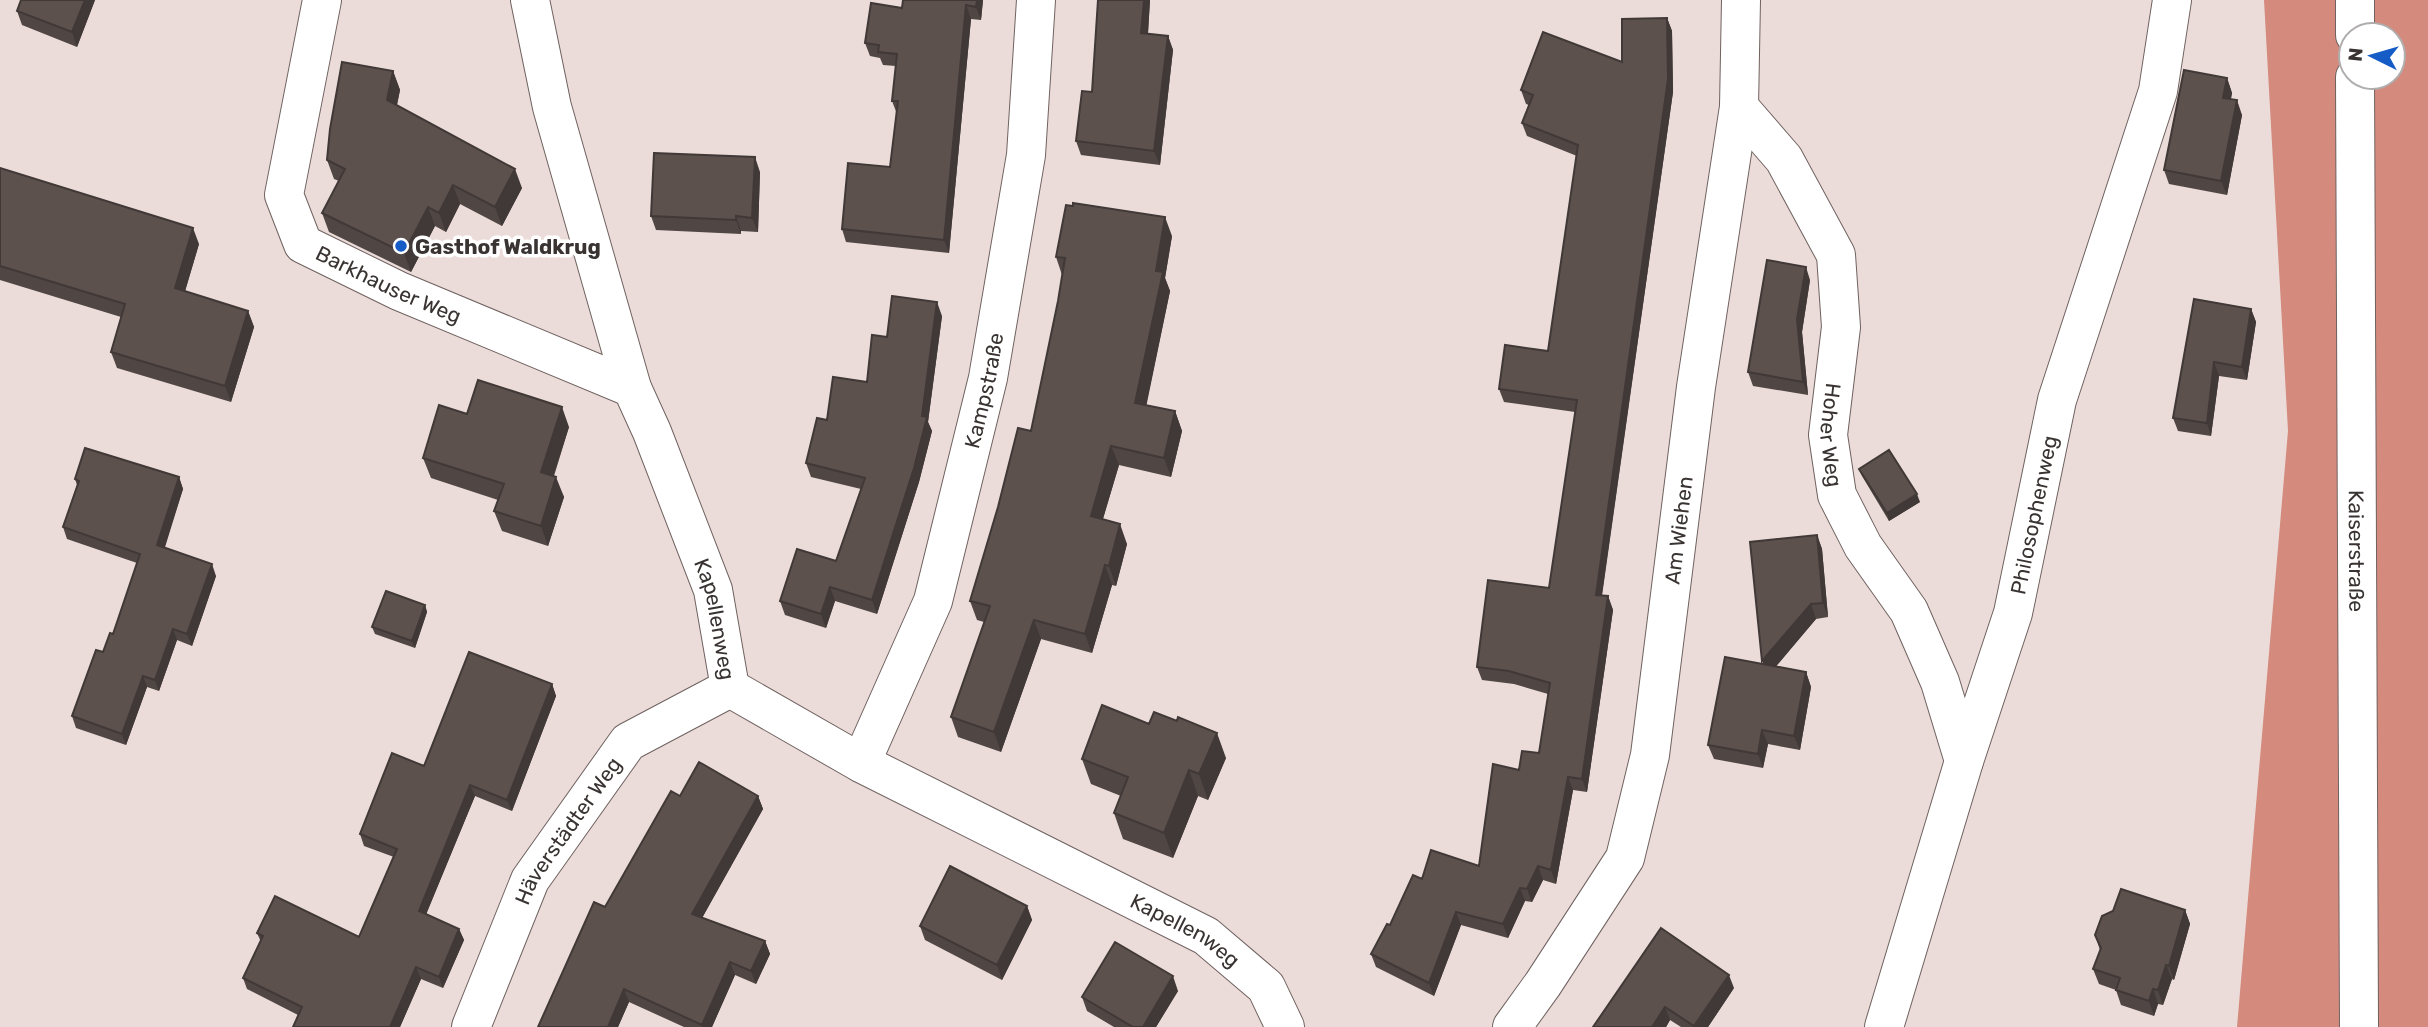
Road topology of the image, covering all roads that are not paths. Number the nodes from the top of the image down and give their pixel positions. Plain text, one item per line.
1 (322, 0) edge
2 (530, 0) edge
3 (1036, 0) edge
4 (1741, 0) edge
5 (2172, 0) edge
6 (2355, 0) edge
7 (2355, 21) edge
8 (2355, 91) edge
9 (1739, 107) junction
10 (632, 388) junction
11 (730, 688) junction
12 (1964, 761) junction
13 (861, 762) junction
14 (471, 1027) edge
15 (1285, 1027) edge
16 (1512, 1027) edge
17 (1884, 1027) edge
18 (2359, 1027) edge

1 - 10 street, Barkhauser Weg
2 - 10 street, Kapellenweg
3 - 13 street, Kampstraße
4 - 9 street, Am Wiehen
5 - 12 street, Philosophenweg
6 - 7 street
8 - 18 street, Kaiserstraße
9 - 12 street, Hoher Weg
9 - 16 street, Am Wiehen
10 - 11 street, Kapellenweg
11 - 13 street, Kapellenweg
11 - 14 street, Häverstädter Weg
12 - 17 street, Philosophenweg
13 - 15 street, Kapellenweg

